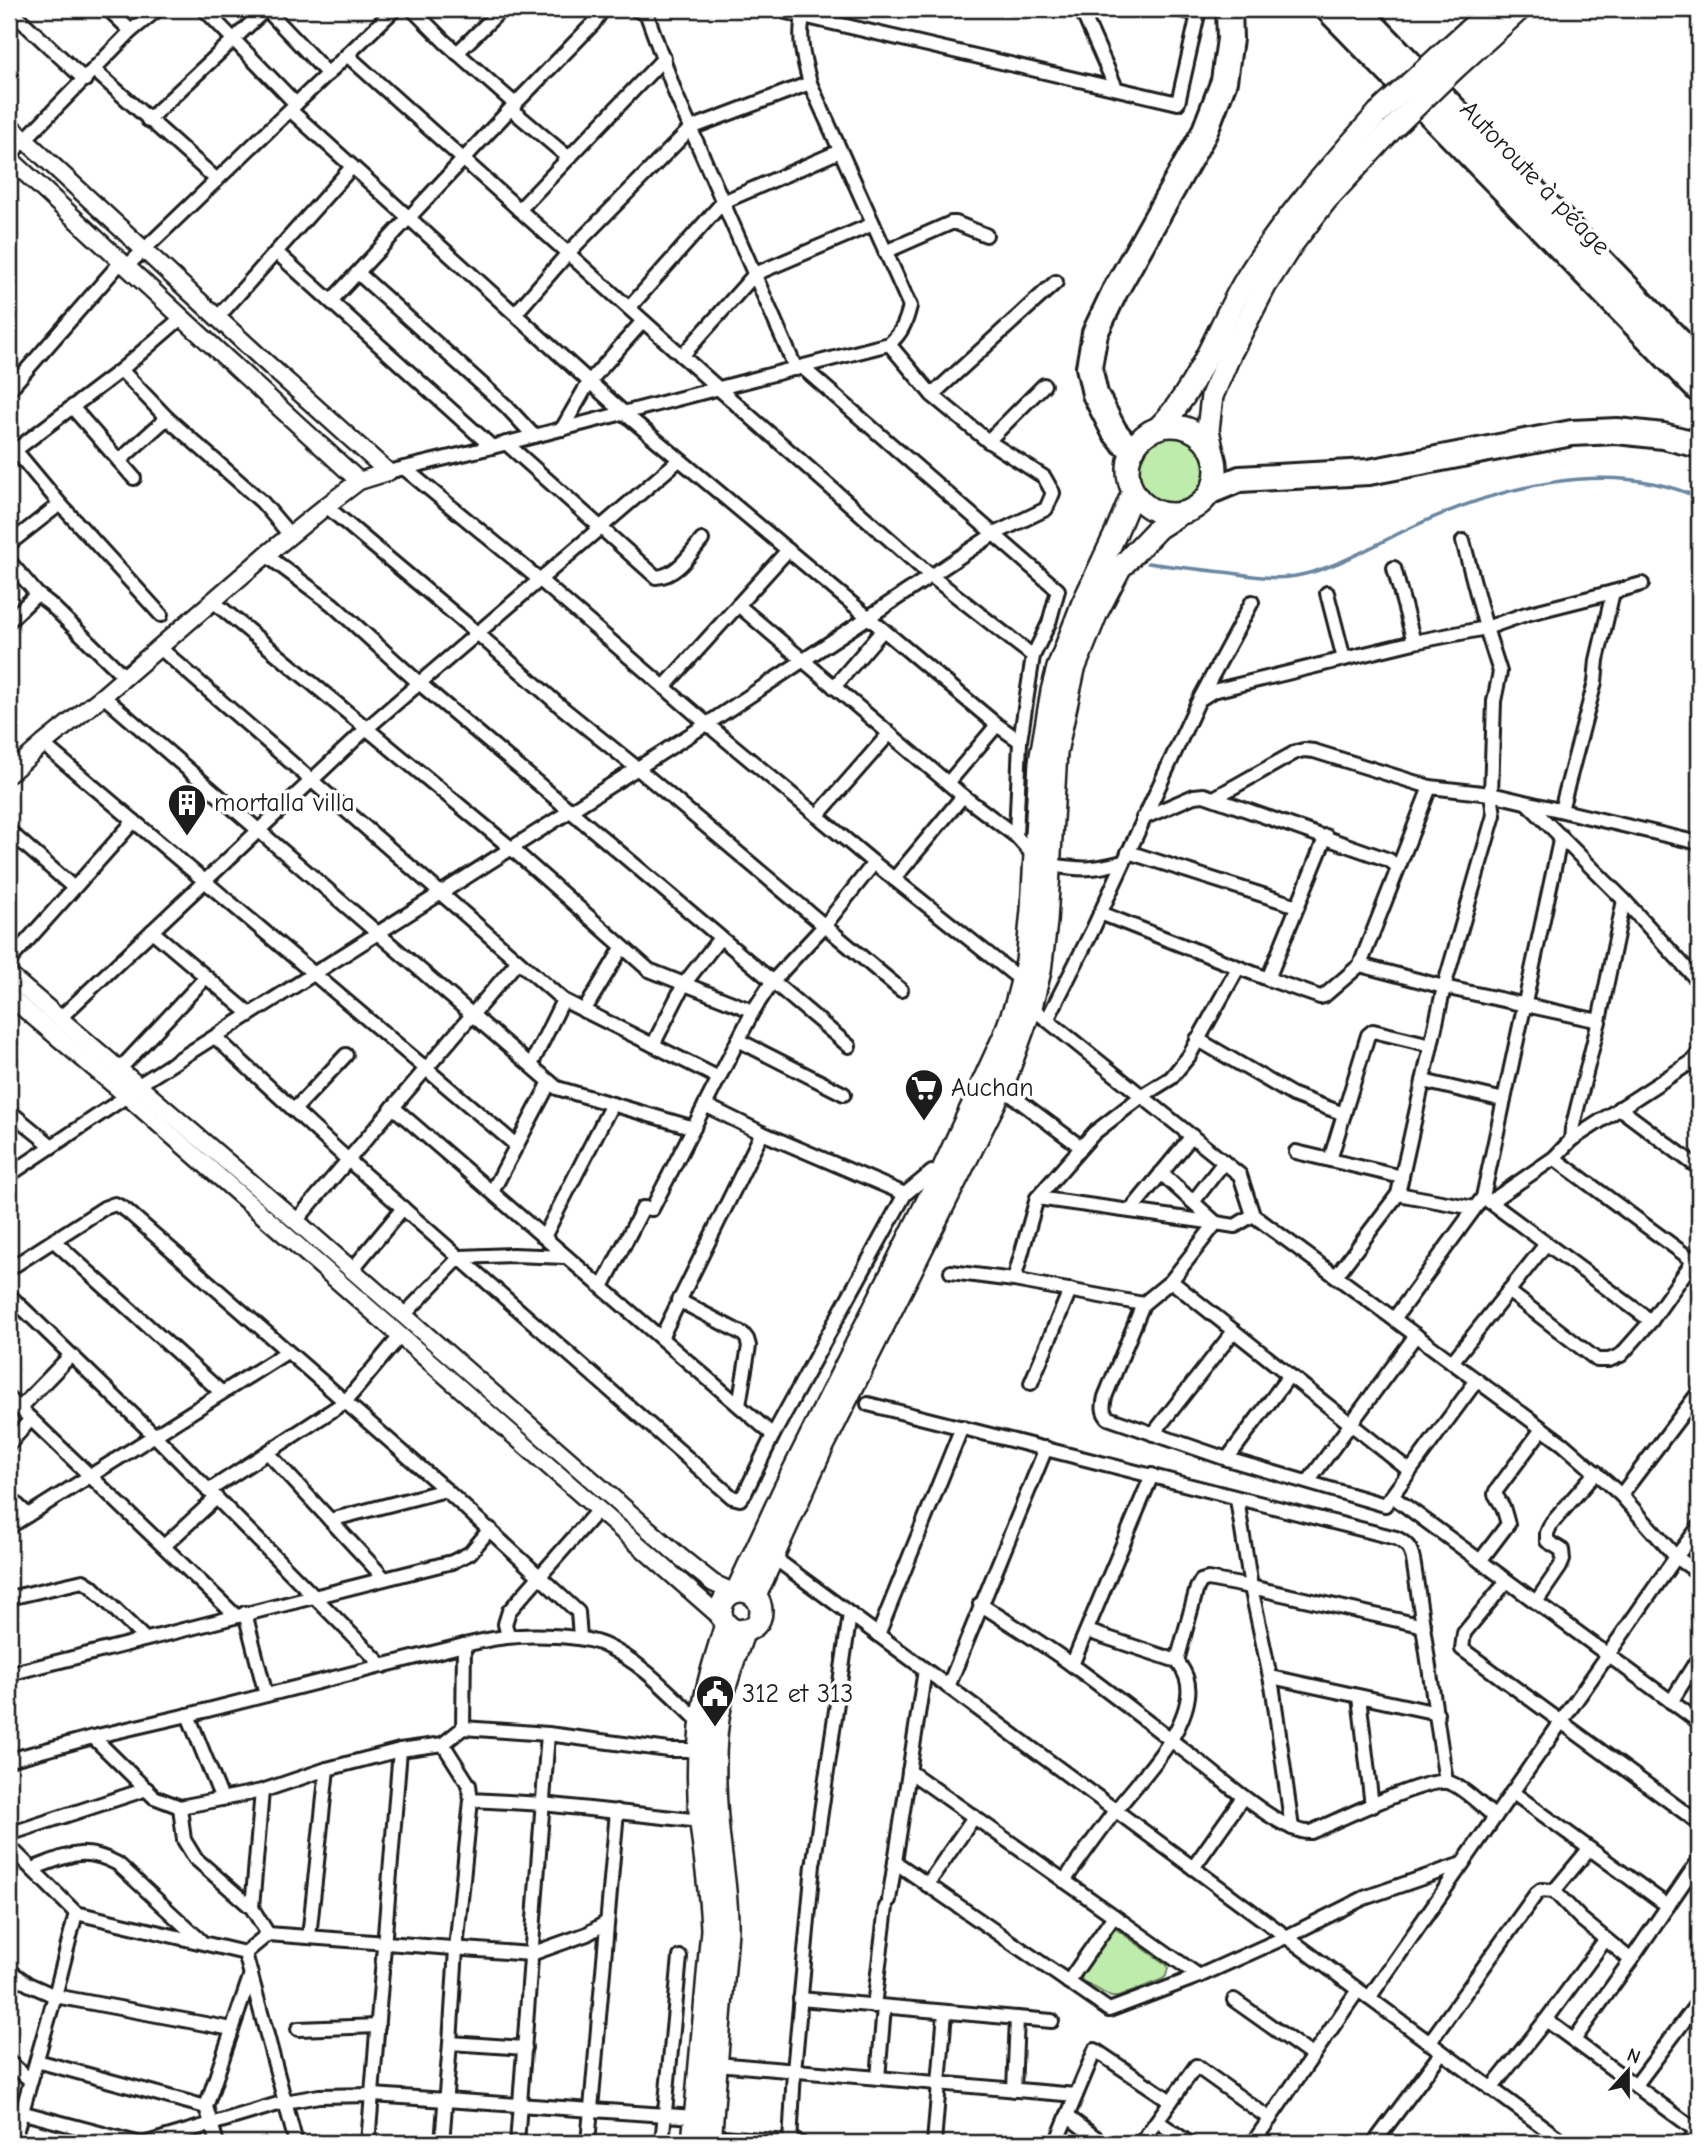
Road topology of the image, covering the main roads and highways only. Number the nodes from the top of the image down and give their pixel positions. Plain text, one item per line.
1 (1229, 9) edge
2 (1328, 9) edge
3 (1357, 9) edge
4 (1492, 9) edge
5 (1520, 9) edge
6 (1448, 62) junction
7 (1699, 362) edge
8 (1699, 390) edge
9 (1158, 428) junction
10 (1699, 445) edge
11 (1133, 448) junction
12 (1213, 453) junction
13 (1213, 489) junction
14 (1133, 492) junction
15 (1180, 514) junction
16 (1042, 860) junction
17 (742, 1593) junction
18 (731, 1625) junction
19 (704, 2141) edge

1 - 11 highway
2 - 8 highway, Autoroute à péage
3 - 7 highway
4 - 6 main road
5 - 6 main road
6 - 9 main road, bridge
6 - 12 main road, bridge
9 - 11 main road
9 - 12 main road
10 - 13 highway
11 - 14 main road
12 - 13 main road
13 - 15 main road
14 - 15 main road
14 - 16 main road
15 - 16 main road
16 - 17 main road
16 - 17 main road
17 - 18 main road
17 - 18 main road
18 - 19 main road
18 - 19 main road

